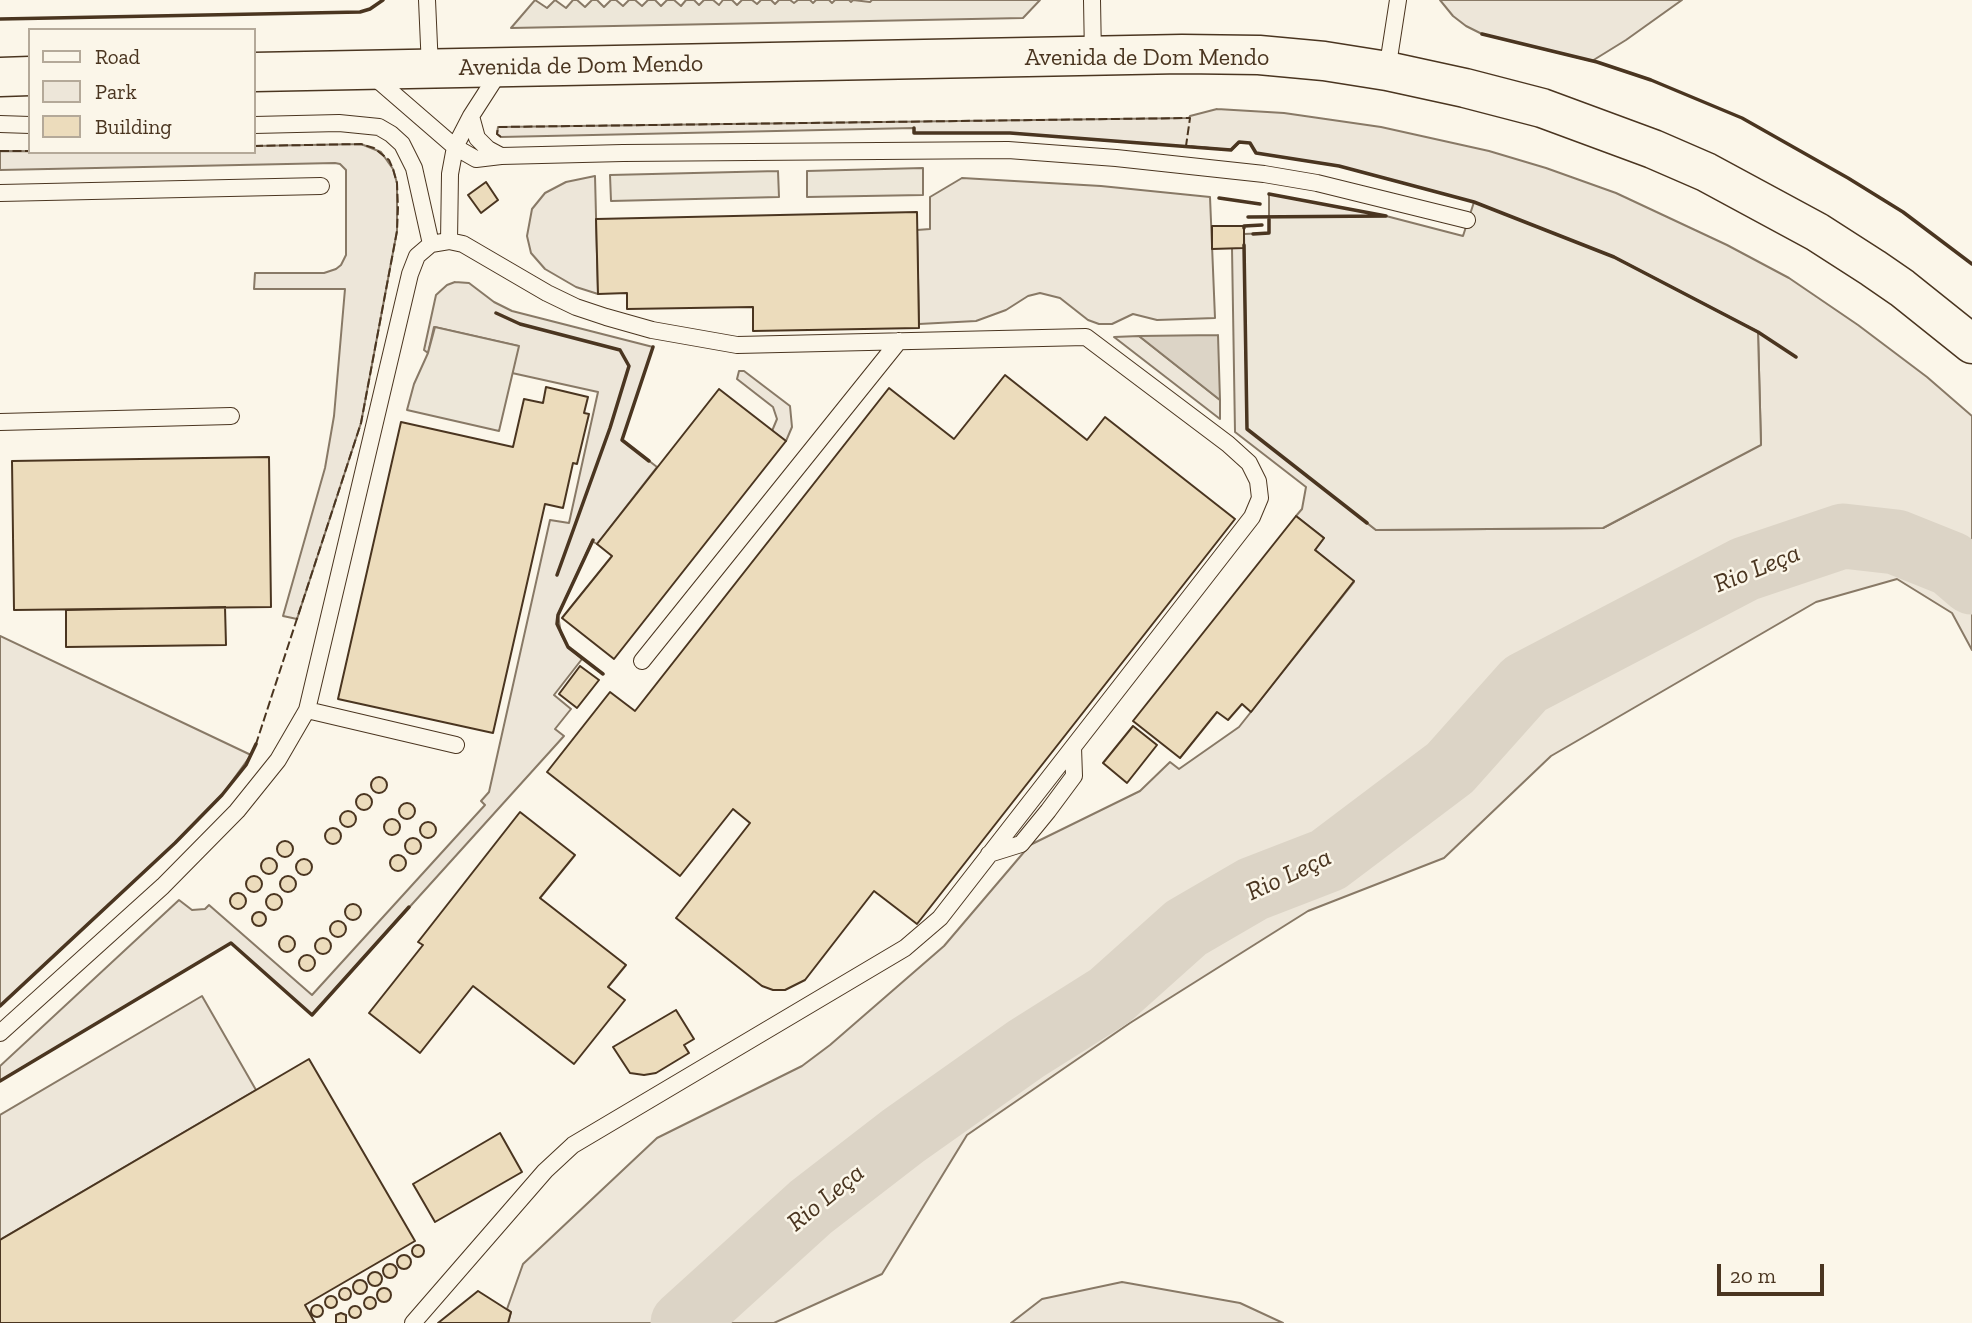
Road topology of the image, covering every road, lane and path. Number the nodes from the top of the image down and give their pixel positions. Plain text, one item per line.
1 (427, 0) edge
2 (1092, 0) edge
3 (1398, 0) edge
4 (1093, 56) junction
5 (503, 67) junction
6 (429, 68) junction
7 (366, 70) junction
8 (1388, 71) junction
9 (256, 72) edge
10 (28, 76) edge
11 (0, 77) edge
12 (471, 116) junction
13 (0, 124) edge
14 (28, 125) edge
15 (256, 125) edge
16 (455, 147) junction
17 (501, 156) junction
18 (321, 186) dead end
19 (0, 193) edge
20 (1467, 220) dead end
21 (449, 241) junction
22 (431, 244) junction
23 (899, 341) junction
24 (1972, 344) edge
25 (231, 416) dead end
26 (0, 422) edge
27 (642, 661) dead end
28 (307, 710) junction
29 (456, 745) dead end
30 (0, 1032) edge
31 (413, 1323) edge

1 - 6 lane
2 - 4 lane
3 - 8 lane
4 - 5 main road, Avenida de Dom Mendo
4 - 8 main road, Avenida de Dom Mendo
5 - 6 main road, Avenida de Dom Mendo
5 - 12 lane
6 - 7 main road, Avenida de Dom Mendo
7 - 9 main road, Avenida de Dom Mendo
7 - 16 lane
8 - 24 main road, Avenida de Dom Mendo
10 - 11 main road
12 - 16 lane
12 - 17 lane
13 - 14 lane
15 - 22 lane
16 - 17 lane
16 - 21 lane
17 - 20 lane
18 - 19 lane
21 - 22 lane
21 - 23 lane
22 - 28 lane
23 - 27 lane
23 - 31 lane
25 - 26 lane
28 - 29 lane
28 - 30 lane

